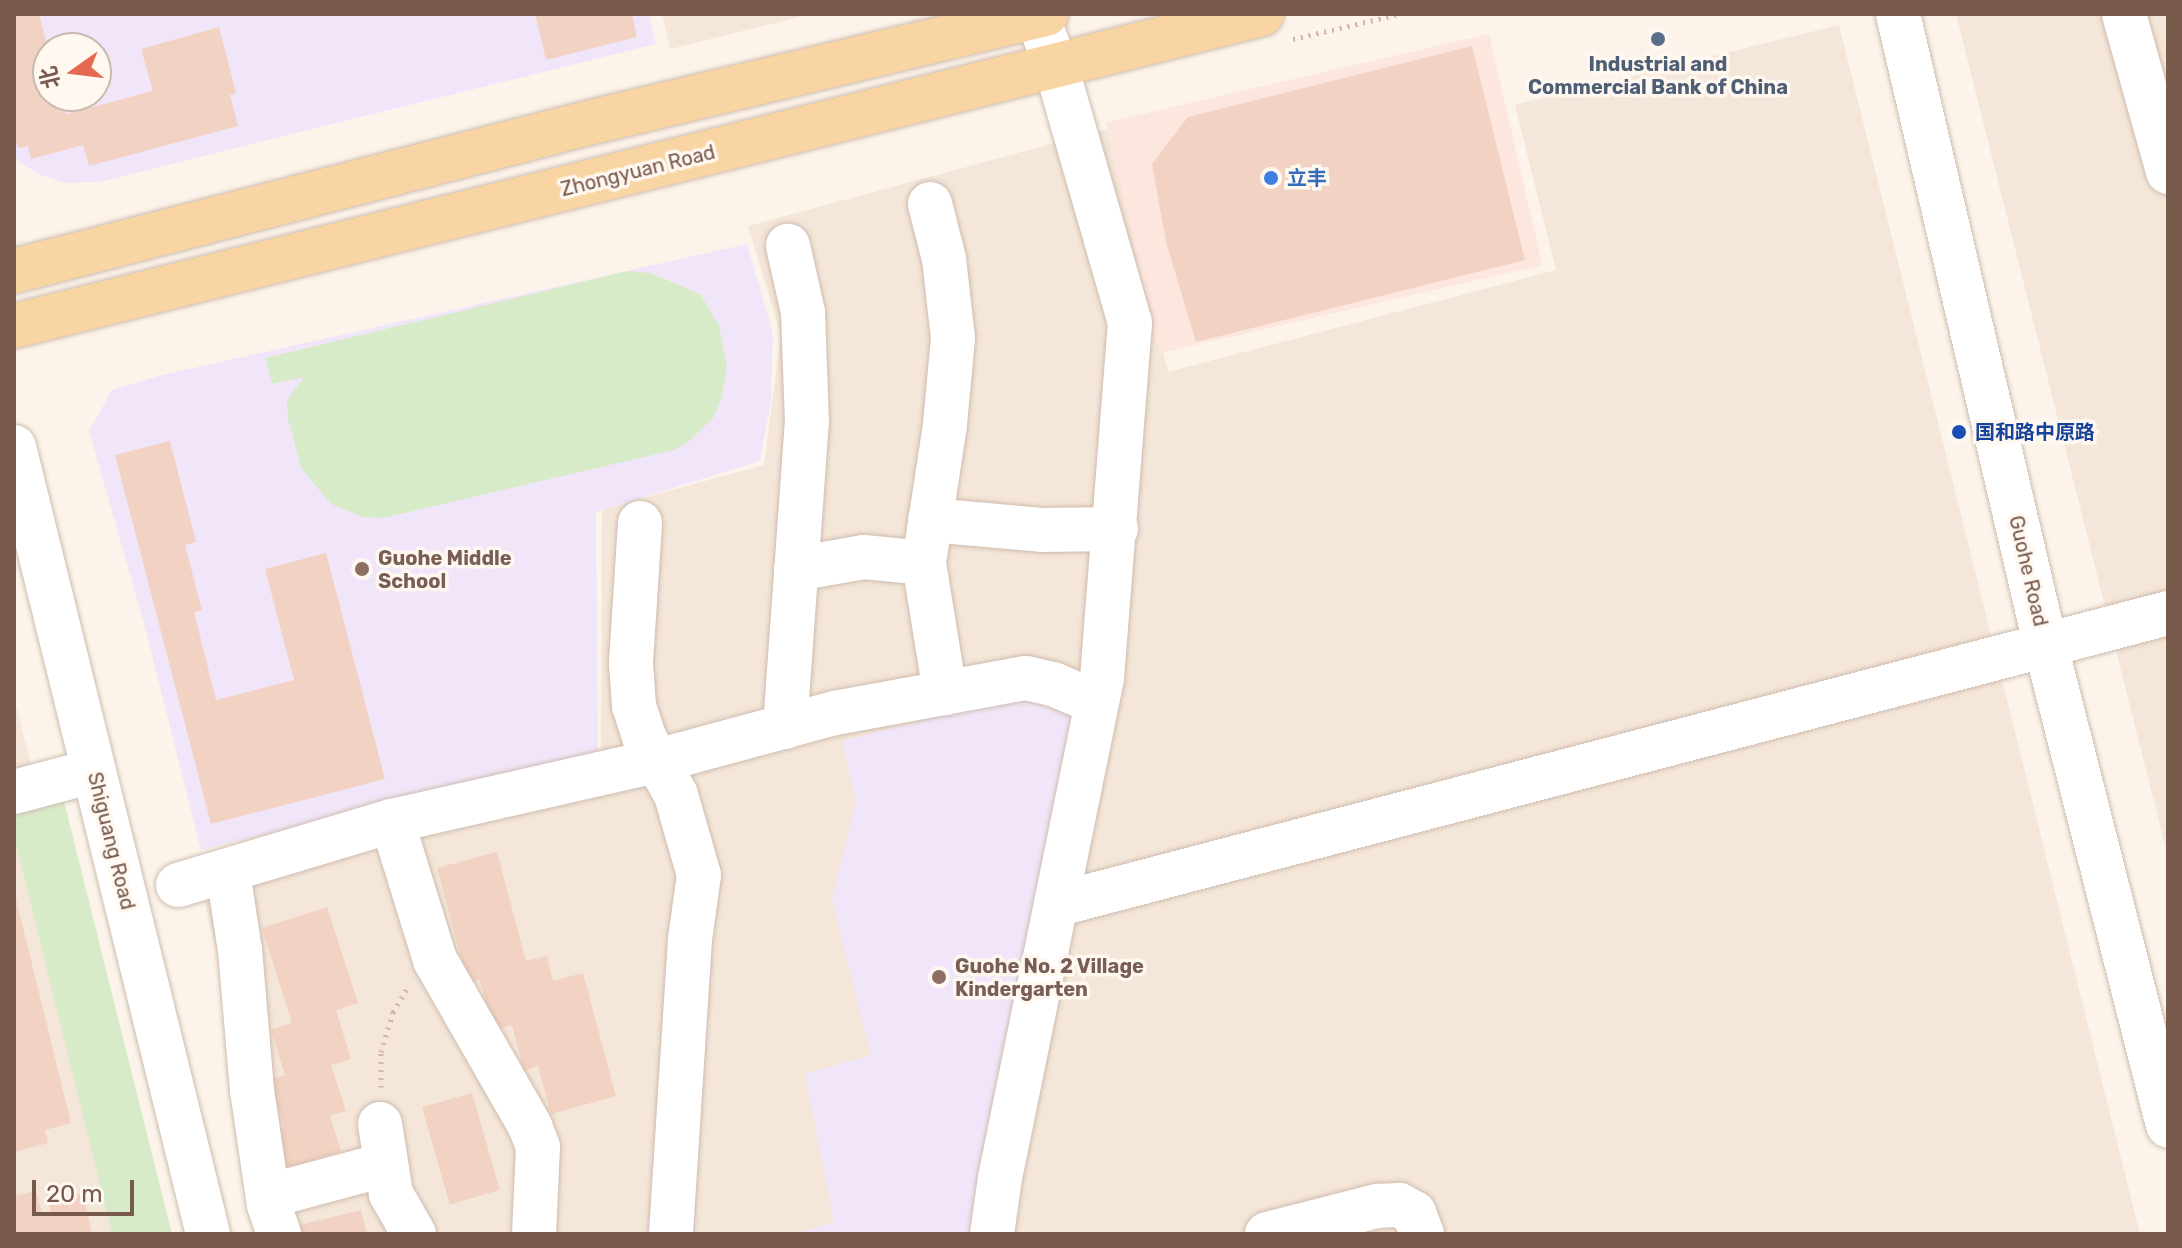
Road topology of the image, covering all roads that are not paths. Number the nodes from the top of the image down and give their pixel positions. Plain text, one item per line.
1 (1262, 14) edge
2 (1898, 14) edge
3 (2124, 14) edge
4 (1040, 15) edge
5 (1056, 66) junction
6 (2168, 172) edge
7 (930, 204) dead end
8 (788, 246) dead end
9 (14, 271) edge
10 (14, 326) edge
11 (14, 447) edge
12 (930, 520) junction
13 (640, 523) dead end
14 (1116, 529) junction
15 (924, 563) junction
16 (796, 569) junction
17 (2168, 613) edge
18 (2045, 643) junction
19 (945, 693) junction
20 (1095, 702) junction
21 (785, 727) junction
22 (657, 761) junction
23 (93, 771) junction
24 (14, 792) edge
25 (392, 821) junction
26 (228, 872) junction
27 (178, 885) dead end
28 (1059, 904) junction
29 (2168, 1126) edge
30 (274, 1215) edge
31 (1287, 1232) edge
32 (208, 1234) edge
33 (414, 1234) edge
34 (534, 1234) edge
35 (671, 1234) edge
36 (992, 1234) edge
37 (1422, 1234) edge

1 - 5 main road, Zhongyuan Road
2 - 18 street, Guohe Road
3 - 6 street
4 - 5 street
4 - 9 main road
5 - 10 main road, Zhongyuan Road
5 - 14 street
7 - 12 street
8 - 16 street
11 - 23 street, Shiguang Road
12 - 14 street
12 - 15 street
13 - 22 street
14 - 20 street
15 - 16 street
15 - 19 street
16 - 21 street
17 - 18 street
18 - 28 street
18 - 29 street, Guohe Road
19 - 20 street
19 - 21 street
20 - 28 street
21 - 22 street
22 - 25 street
22 - 35 street
23 - 24 street
23 - 32 street, Shiguang Road
25 - 26 street
25 - 34 street
26 - 27 street
26 - 30 street
28 - 36 street
30 - 33 street
31 - 37 street

